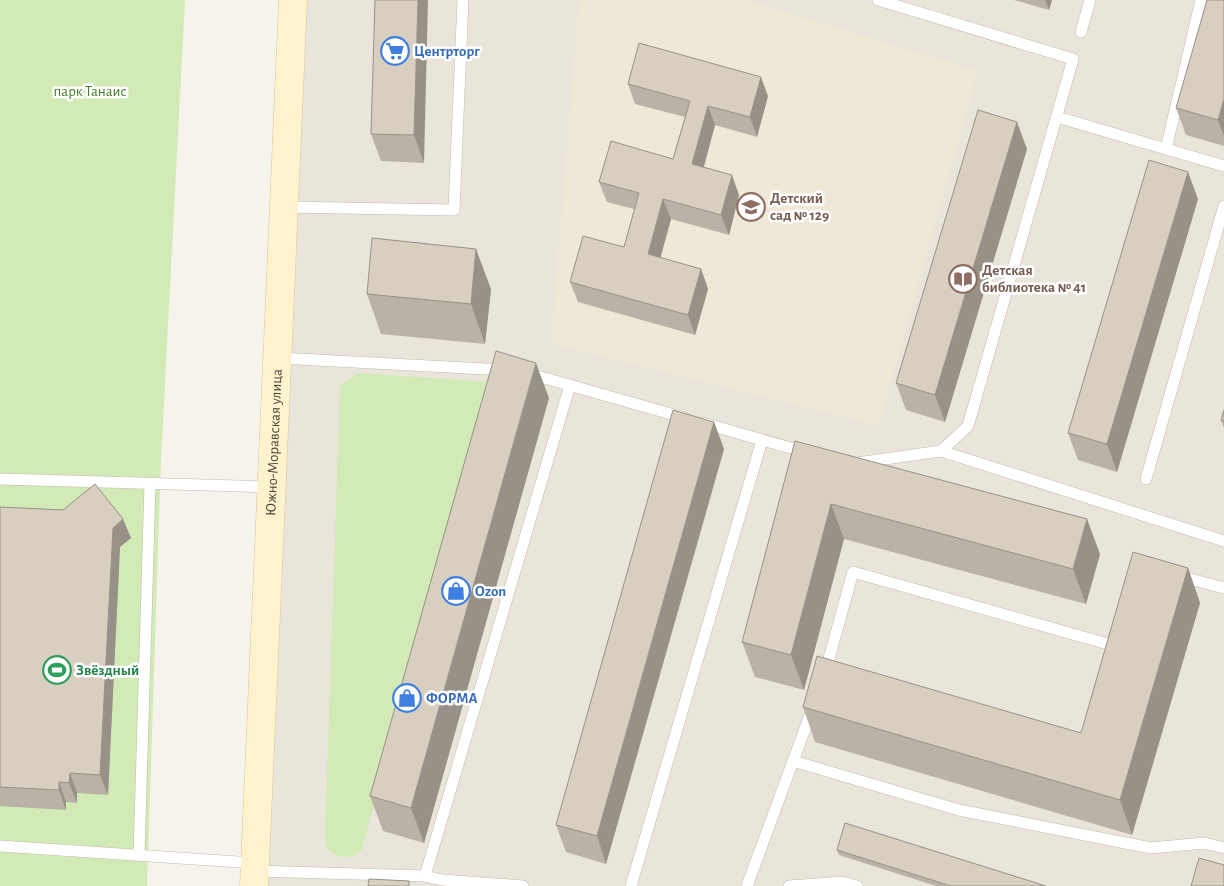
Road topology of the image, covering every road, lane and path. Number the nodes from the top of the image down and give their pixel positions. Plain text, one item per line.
1 (293, 0) edge
2 (463, 0) edge
3 (878, 0) edge
4 (1090, 0) edge
5 (1201, 0) edge
6 (1081, 32) dead end
7 (1057, 117) junction
8 (1166, 149) junction
9 (1224, 166) edge
10 (1224, 206) edge
11 (284, 207) junction
12 (279, 358) junction
13 (570, 385) junction
14 (762, 440) junction
15 (940, 451) junction
16 (818, 456) edge
17 (846, 464) edge
18 (0, 479) edge
19 (1146, 479) dead end
20 (150, 485) junction
21 (273, 487) junction
22 (1224, 540) edge
23 (1168, 572) edge
24 (1224, 588) edge
25 (1108, 644) edge
26 (793, 761) junction
27 (0, 846) edge
28 (1224, 848) edge
29 (139, 855) junction
30 (254, 873) edge
31 (425, 876) junction
32 (442, 883) edge
33 (523, 886) edge
34 (631, 886) edge
35 (747, 886) edge
36 (789, 886) edge
37 (857, 886) edge

1 - 11 main road, Южно-Моравская улица
2 - 11 lane
3 - 7 lane
4 - 6 lane
5 - 8 lane
7 - 8 lane
7 - 15 lane
8 - 9 lane
10 - 19 lane
11 - 12 main road, Южно-Моравская улица
12 - 13 lane
12 - 21 main road, Южно-Моравская улица
13 - 14 lane
13 - 31 lane
14 - 16 lane
14 - 34 lane
15 - 17 lane
15 - 22 lane
18 - 20 lane
20 - 21 lane
20 - 29 lane
21 - 30 main road, Южно-Моравская улица
23 - 24 lane
25 - 26 lane
26 - 28 lane
26 - 35 lane
27 - 29 lane
29 - 30 lane
30 - 31 lane
31 - 32 lane
32 - 33 lane
36 - 37 lane

